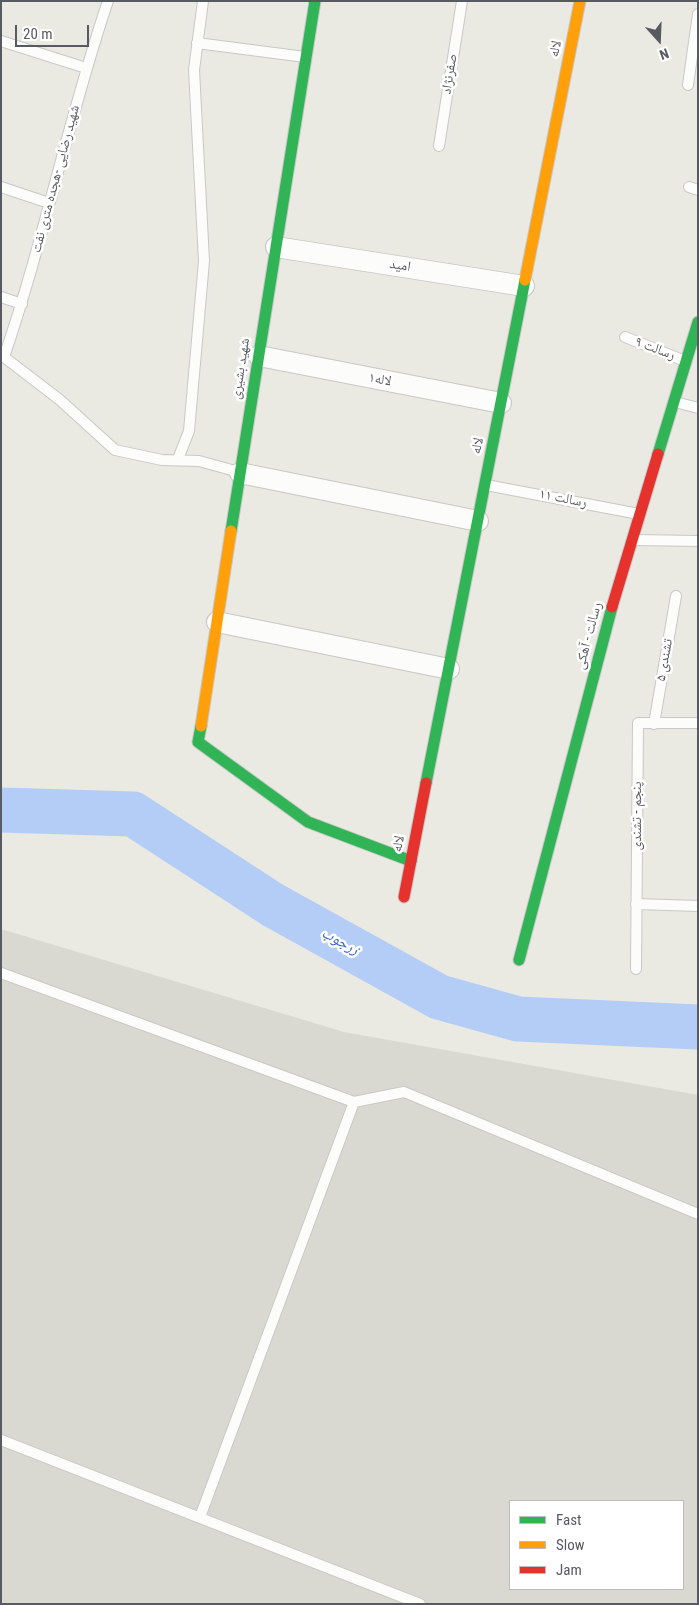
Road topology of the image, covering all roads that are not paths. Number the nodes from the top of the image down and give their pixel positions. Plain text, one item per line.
1 (108, 1) edge
2 (203, 1) edge
3 (315, 1) edge
4 (462, 1) edge
5 (580, 1) edge
6 (698, 14) edge
7 (1, 41) edge
8 (197, 43) junction
9 (306, 57) junction
10 (86, 68) junction
11 (688, 85) dead end
12 (439, 146) dead end
13 (1, 187) edge
14 (49, 203) junction
15 (276, 247) junction
16 (524, 286) junction
17 (1, 297) edge
18 (22, 304) junction
19 (698, 322) edge
20 (625, 337) dead end
21 (259, 356) junction
22 (686, 362) junction
23 (674, 402) junction
24 (501, 403) junction
25 (698, 408) edge
26 (178, 459) junction
27 (240, 472) junction
28 (485, 484) junction
29 (640, 514) junction
30 (478, 520) junction
31 (633, 540) junction
32 (698, 541) edge
33 (676, 596) dead end
34 (217, 622) junction
35 (449, 669) junction
36 (698, 722) edge
37 (654, 724) junction
38 (411, 861) junction
39 (404, 897) dead end
40 (636, 904) junction
41 (698, 906) edge
42 (519, 960) dead end
43 (636, 969) dead end
44 (1, 973) edge
45 (354, 1102) junction
46 (698, 1214) edge
47 (1, 1440) edge
48 (200, 1517) junction
49 (420, 1604) edge

1 - 10 lane, شهید رضایی -هجده متری نفت
2 - 8 lane
3 - 9 street, شهید بشیری
4 - 12 lane, صفرنژاد
5 - 16 street, لاله
6 - 11 lane
7 - 10 lane
8 - 9 lane
8 - 26 lane
9 - 15 street, شهید بشیری
10 - 14 lane, شهید رضایی -هجده متری نفت
13 - 14 lane
14 - 18 lane, شهید رضایی -هجده متری نفت
15 - 16 street, امید
15 - 21 street, شهید بشیری
16 - 24 street, لاله
17 - 18 lane
18 - 26 lane, شهید رضایی -هجده متری نفت
19 - 22 street, رسالت - آهکی
20 - 22 lane, رسالت ۹
21 - 24 street, لاله۱
21 - 27 street, شهید بشیری
22 - 23 street, رسالت - آهکی
23 - 25 lane
23 - 29 street, رسالت - آهکی
24 - 28 street, لاله
26 - 27 lane
27 - 30 street
27 - 34 street, شهید بشیری
28 - 29 lane, رسالت ۱۱
28 - 30 street, لاله
29 - 31 street, رسالت - آهکی
30 - 35 street, لاله
31 - 32 lane
31 - 42 street, رسالت - آهکی
33 - 37 lane, تشندی ۵
34 - 35 street
34 - 38 street, شهید بشیری
35 - 38 street, لاله
36 - 37 lane, پنجم - تشندی
37 - 40 lane, پنجم - تشندی
38 - 39 street, لاله
40 - 41 lane
40 - 43 lane, پنجم - تشندی
44 - 45 lane
45 - 46 lane
45 - 48 lane
47 - 48 lane
48 - 49 lane

